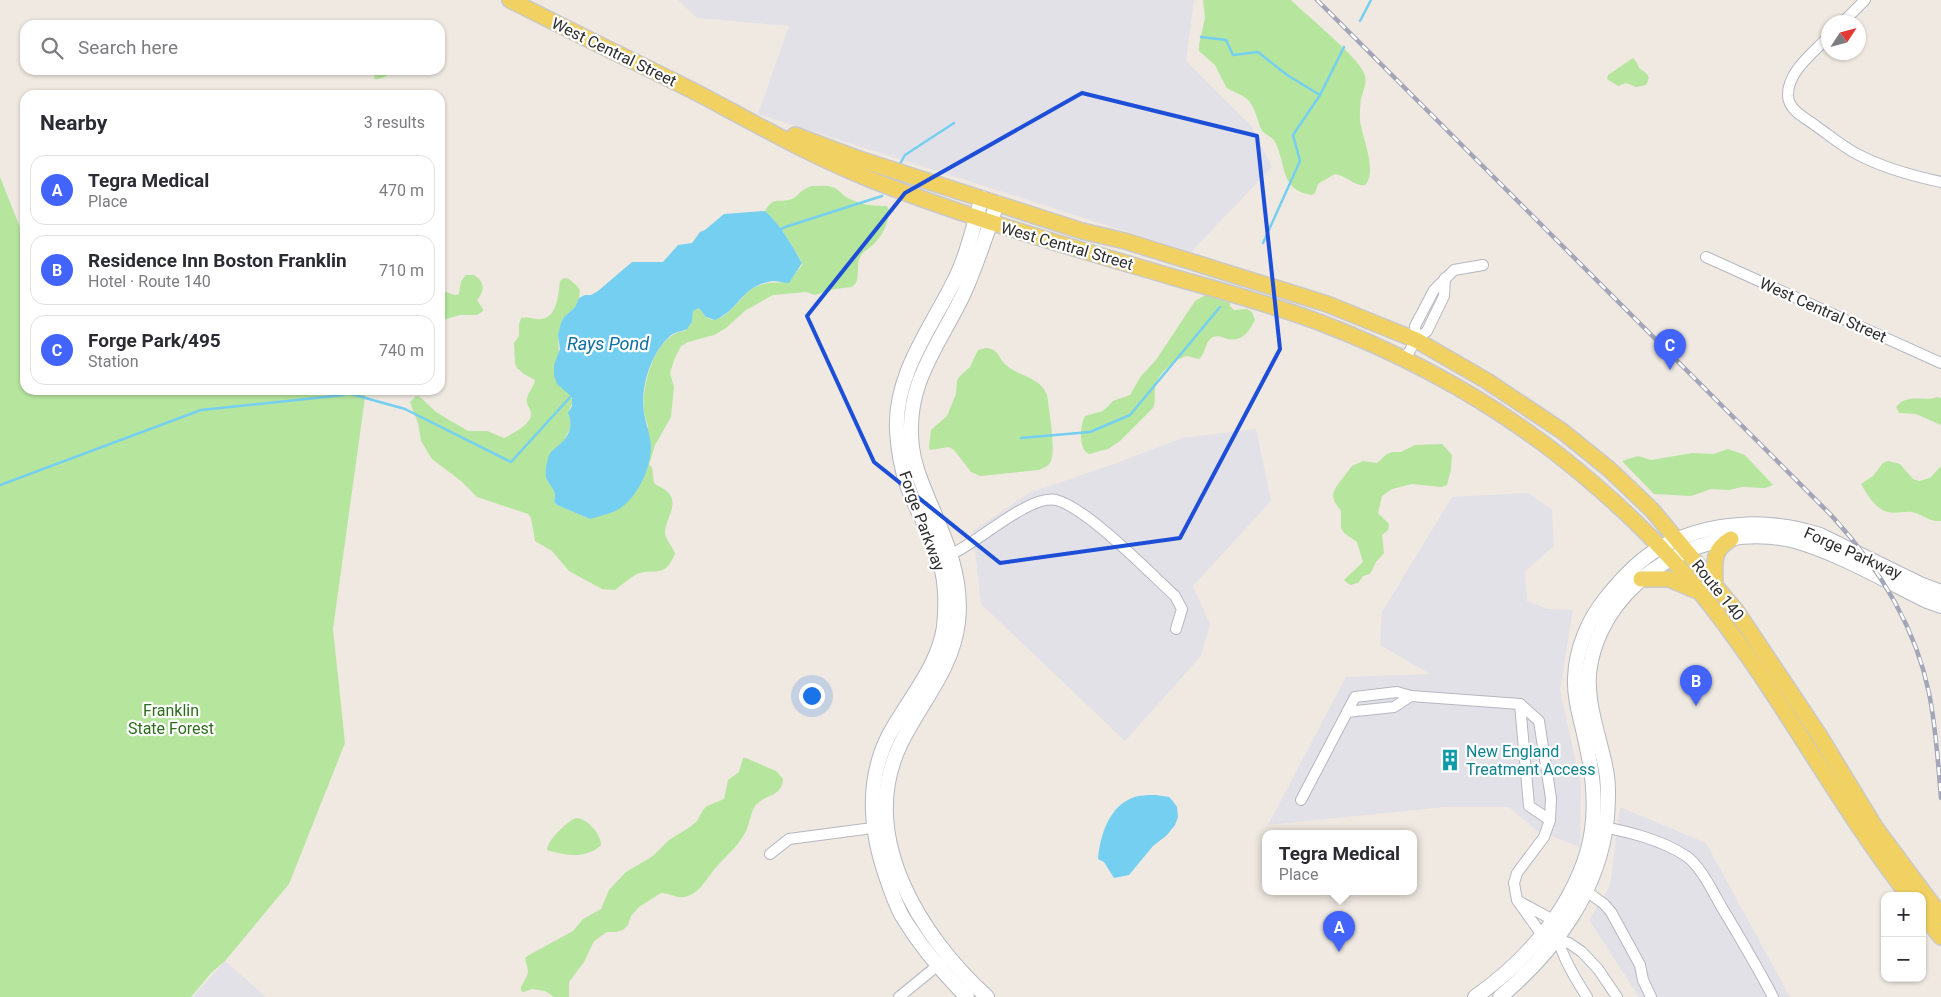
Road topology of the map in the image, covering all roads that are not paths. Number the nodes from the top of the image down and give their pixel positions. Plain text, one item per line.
1 (510, 0) edge
2 (1866, 0) edge
3 (1850, 15) edge
4 (1821, 45) edge
5 (718, 103) junction
6 (1941, 182) edge
7 (989, 201) junction
8 (976, 218) junction
9 (990, 223) junction
10 (1706, 256) dead end
11 (1483, 265) dead end
12 (1416, 340) junction
13 (1405, 359) junction
14 (1941, 363) edge
15 (1731, 539) junction
16 (1682, 545) junction
17 (1666, 553) junction
18 (945, 557) junction
19 (1641, 579) junction
20 (1715, 584) junction
21 (1941, 592) edge
22 (1703, 594) junction
23 (1941, 606) edge
24 (1176, 629) dead end
25 (1411, 696) junction
26 (1520, 704) junction
27 (1347, 712) junction
28 (1301, 800) dead end
29 (1550, 820) junction
30 (1600, 826) junction
31 (880, 827) junction
32 (770, 854) dead end
33 (1580, 887) junction
34 (1905, 892) edge
35 (1516, 900) junction
36 (1926, 916) edge
37 (1553, 920) junction
38 (1939, 924) edge
39 (1542, 935) junction
40 (1556, 939) junction
41 (943, 962) junction
42 (899, 997) edge
43 (967, 997) edge
44 (987, 997) edge
45 (1475, 997) edge
46 (1500, 997) edge
47 (1587, 997) edge
48 (1617, 997) edge
49 (1650, 997) edge
50 (1773, 997) edge

1 - 5 main road, West Central Street
2 - 3 street
4 - 6 street
5 - 7 main road, West Central Street
5 - 8 main road, West Central Street
7 - 8 street, Forge Parkway
7 - 9 street, Forge Parkway
7 - 12 main road, West Central Street
8 - 9 main road, West Central Street
8 - 18 street, Forge Parkway
9 - 13 main road, West Central Street
9 - 18 street, Forge Parkway
10 - 14 street, West Central Street
11 - 12 street
12 - 13 street
12 - 16 main road, Route 140
13 - 17 main road, Route 140
15 - 16 street, Forge Parkway
15 - 20 main road
15 - 23 street, Forge Parkway
16 - 17 street, Forge Parkway
16 - 20 main road, Route 140
16 - 21 street, Forge Parkway
17 - 19 street, Forge Parkway
17 - 22 main road, Route 140
17 - 30 street, Forge Parkway
18 - 24 street
18 - 31 street, Forge Parkway
19 - 22 main road
19 - 30 street, Forge Parkway
20 - 38 main road, Route 140
22 - 34 main road, Route 140
25 - 26 street
25 - 27 street
25 - 27 street
26 - 29 street
26 - 29 street
27 - 28 street
29 - 35 street
30 - 33 street, Forge Parkway
30 - 50 street
31 - 32 street
31 - 41 street, Forge Parkway
33 - 37 street, Forge Parkway
33 - 40 street, Forge Parkway
33 - 49 street
35 - 37 street
35 - 39 street
36 - 38 main road, Route 140
37 - 39 street, Forge Parkway
37 - 40 street
39 - 40 street
39 - 45 street, Forge Parkway
40 - 46 street, Forge Parkway
40 - 47 street
40 - 48 street
41 - 42 street
41 - 43 street, Forge Parkway
41 - 44 street, Forge Parkway

